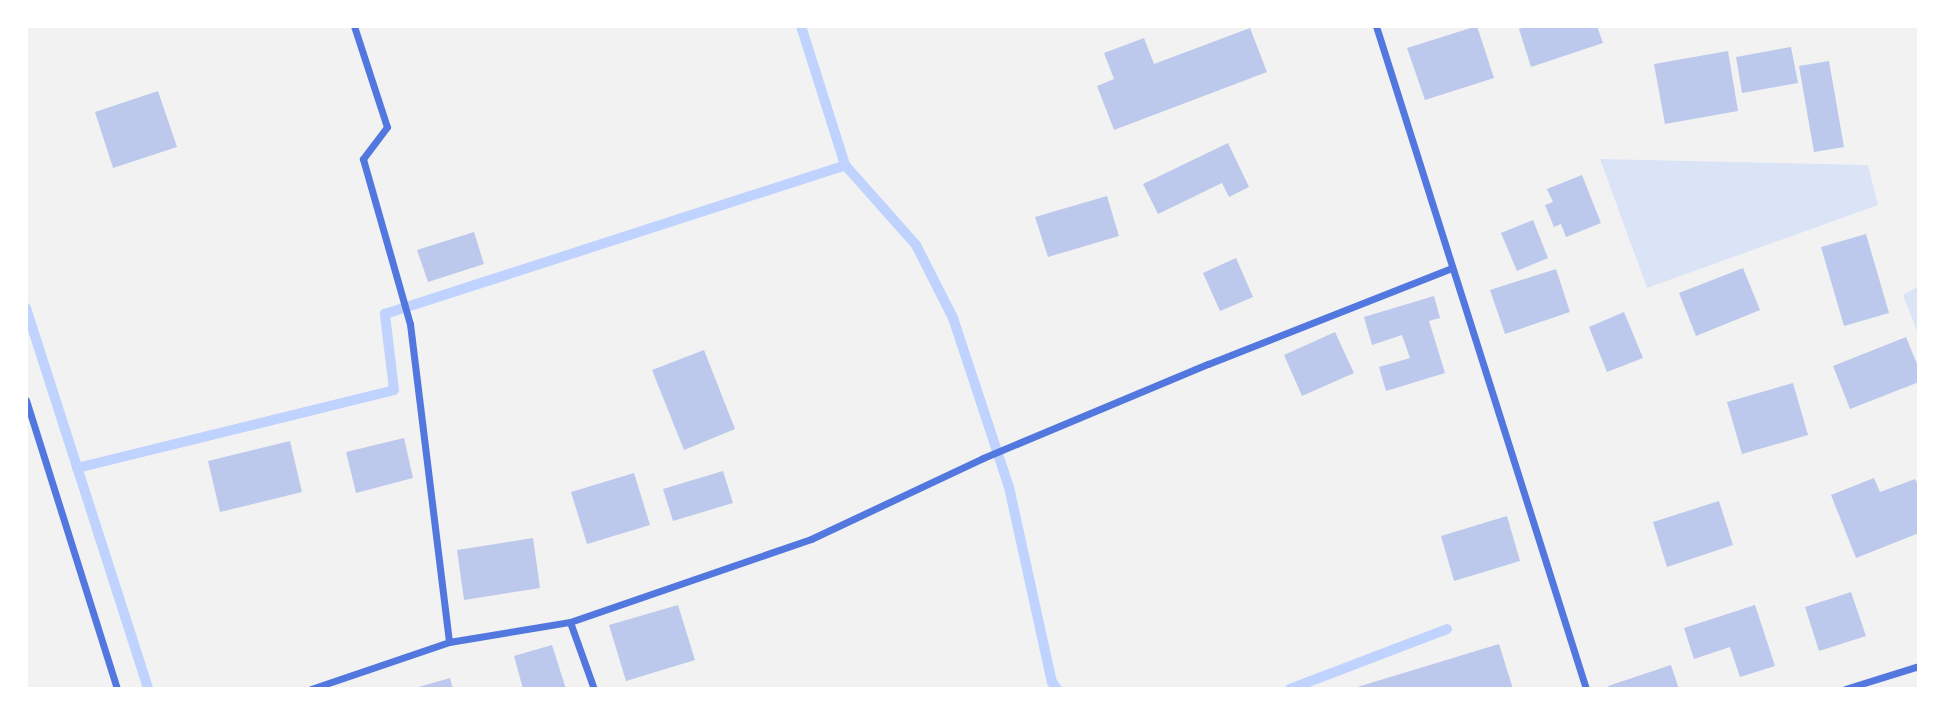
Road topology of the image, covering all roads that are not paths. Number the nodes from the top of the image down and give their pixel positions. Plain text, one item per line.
1 (354, 26) edge
2 (1376, 26) edge
3 (1452, 268) junction
4 (26, 400) edge
5 (570, 622) junction
6 (449, 642) junction
7 (1919, 666) edge
8 (117, 689) edge
9 (311, 689) edge
10 (594, 689) edge
11 (1586, 689) edge
12 (1845, 689) edge

1 - 6 street
2 - 3 street
3 - 5 street
3 - 11 street
4 - 8 street
5 - 6 street
5 - 10 street
6 - 9 street
7 - 12 street

